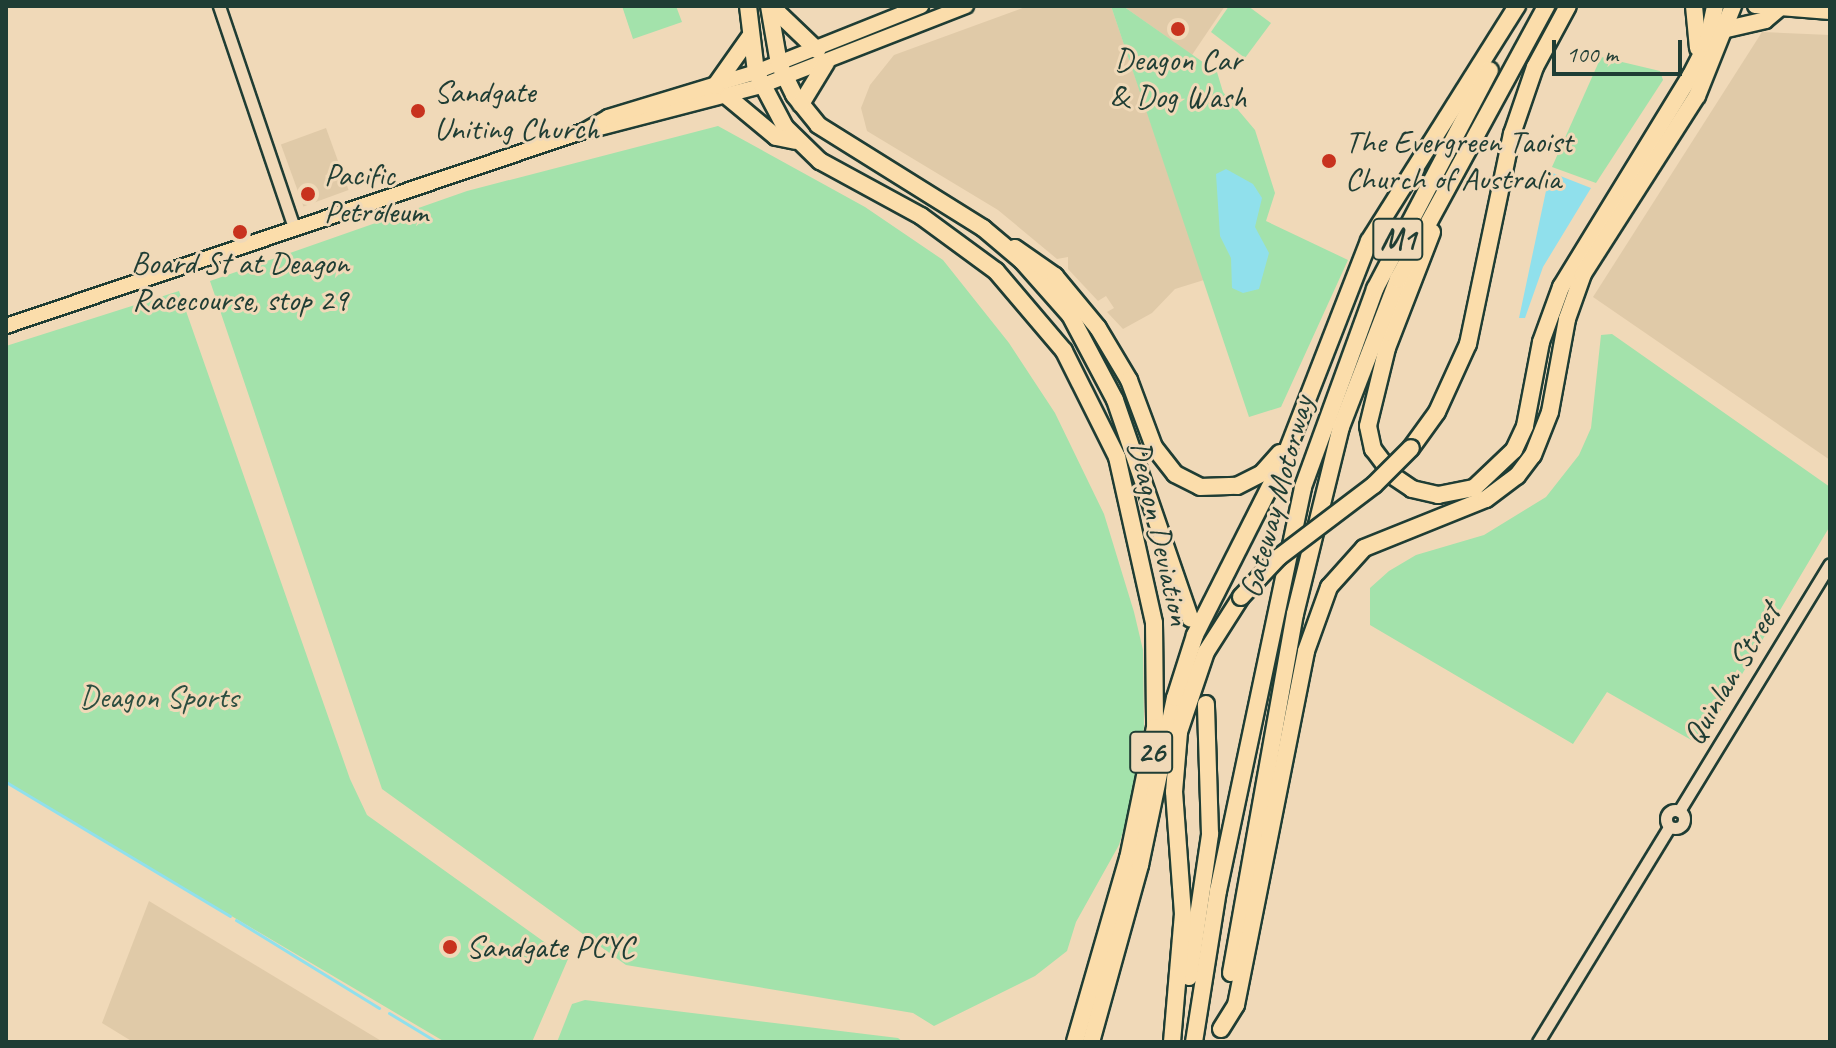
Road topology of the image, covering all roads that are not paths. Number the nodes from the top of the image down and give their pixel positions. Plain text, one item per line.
1 (219, 6) edge
2 (748, 6) edge
3 (770, 6) edge
4 (921, 6) edge
5 (966, 6) edge
6 (1517, 6) edge
7 (1526, 6) edge
8 (1546, 6) edge
9 (1568, 6) edge
10 (1694, 6) edge
11 (1715, 6) edge
12 (1733, 6) edge
13 (1755, 6) edge
14 (1778, 9) junction
15 (1830, 12) edge
16 (1727, 29) junction
17 (749, 38) junction
18 (821, 57) junction
19 (1698, 58) junction
20 (782, 71) junction
21 (758, 79) junction
22 (715, 86) junction
23 (728, 97) junction
24 (801, 104) junction
25 (584, 131) junction
26 (796, 141) junction
27 (1430, 215) junction
28 (294, 228) junction
29 (1001, 242) junction
30 (6, 326) edge
31 (1291, 439) junction
32 (1830, 564) edge
33 (1190, 618) dead end
34 (1206, 704) dead end
35 (1220, 1035) edge
36 (1075, 1042) edge
37 (1091, 1042) edge
38 (1172, 1042) edge
39 (1180, 1042) edge
40 (1194, 1042) edge
41 (1538, 1042) edge

1 - 28 street
2 - 17 highway, 26
3 - 18 highway
3 - 20 highway
4 - 18 main road
5 - 18 main road
6 - 31 highway
7 - 40 highway, Gateway Motorway / M1
8 - 27 highway, Gateway Motorway / M1
9 - 38 highway, bridge
10 - 19 highway
11 - 19 highway
12 - 16 highway
13 - 14 main road
14 - 15 main road
14 - 16 highway
16 - 35 highway
17 - 21 highway, 26
17 - 22 highway
18 - 20 main road
18 - 24 highway
19 - 27 highway
20 - 21 main road
20 - 24 highway, Deagon Deviation
21 - 22 main road
21 - 23 main road
21 - 26 highway, Deagon Deviation / 26
22 - 25 main road
23 - 25 main road
23 - 26 highway
24 - 29 highway, Deagon Deviation
25 - 28 main road
26 - 36 highway, Deagon Deviation / 26
27 - 35 highway, Gateway Motorway / M1
28 - 30 main road
29 - 31 highway
29 - 33 highway, Deagon Deviation
31 - 37 highway
32 - 41 street, Quinlan Street
34 - 39 highway, 26

